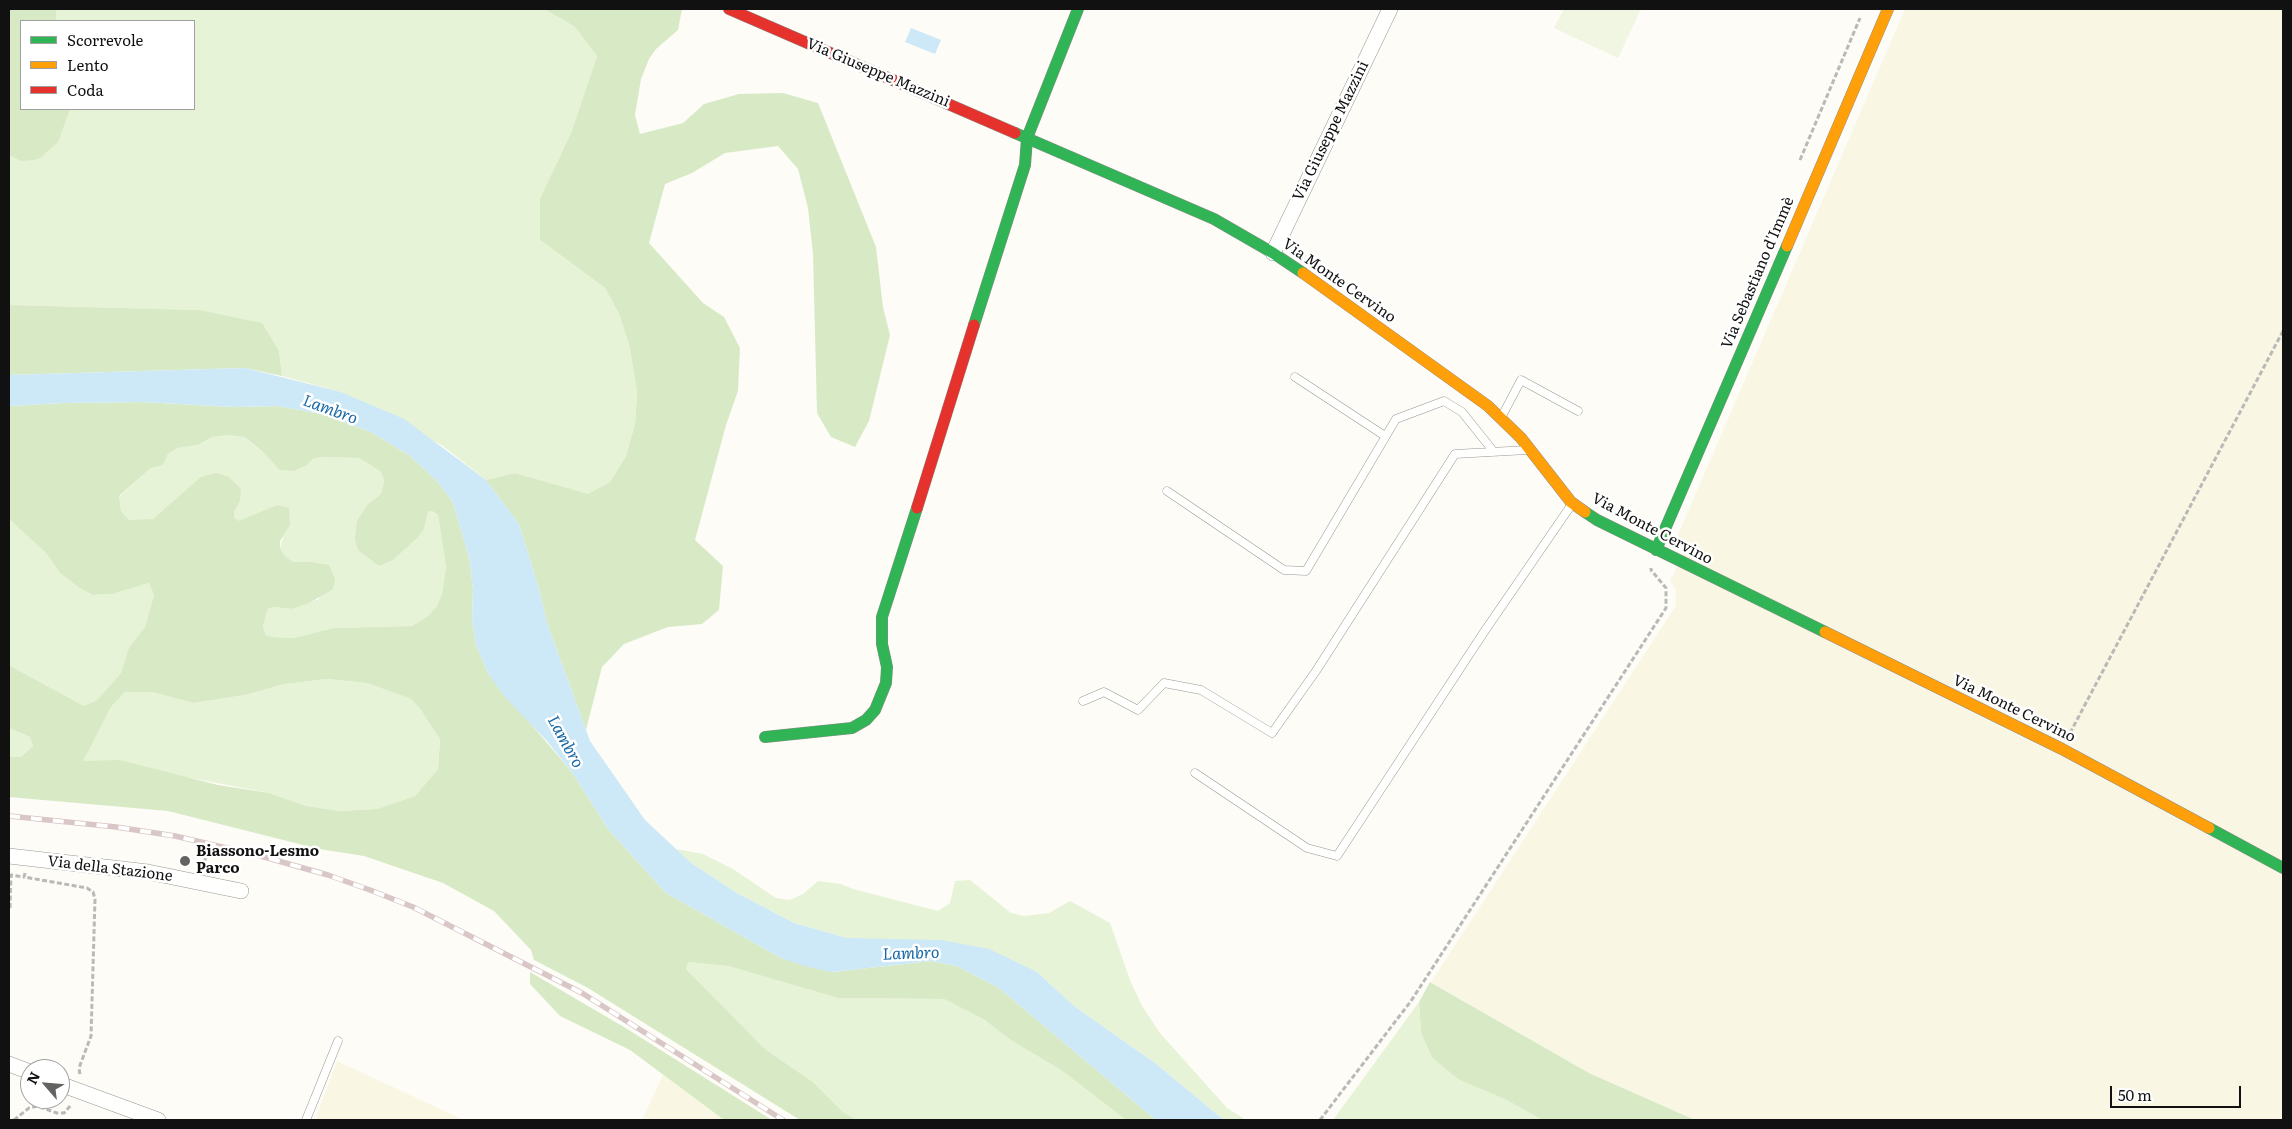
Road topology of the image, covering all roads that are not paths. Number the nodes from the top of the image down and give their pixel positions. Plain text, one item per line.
1 (729, 9) edge
2 (1078, 9) edge
3 (1390, 9) edge
4 (1888, 9) edge
5 (1027, 138) junction
6 (1273, 253) junction
7 (1295, 377) dead end
8 (1578, 411) dead end
9 (1501, 418) junction
10 (1385, 436) junction
11 (1531, 450) junction
12 (1494, 452) junction
13 (1167, 491) dead end
14 (1573, 503) junction
15 (1656, 550) junction
16 (1083, 701) dead end
17 (765, 736) dead end
18 (1195, 773) dead end
19 (9, 856) edge
20 (2283, 868) edge
21 (241, 891) dead end
22 (338, 1041) dead end
23 (70, 1088) edge
24 (158, 1120) edge
25 (306, 1120) edge

1 - 5 street, Via Giuseppe Mazzini
2 - 5 street
3 - 6 street, Via Giuseppe Mazzini
4 - 15 street, Via Sebastiano d'Immè
5 - 6 street, Via Monte Cervino
5 - 17 street
6 - 9 street, Via Monte Cervino
7 - 10 lane
8 - 9 lane
9 - 11 street, Via Monte Cervino
10 - 12 lane
10 - 13 lane
11 - 12 lane
11 - 14 street, Via Monte Cervino
12 - 16 lane
14 - 15 street, Via Monte Cervino
14 - 18 lane
15 - 20 street, Via Monte Cervino
19 - 21 street, Via della Stazione
22 - 25 lane
23 - 24 street

